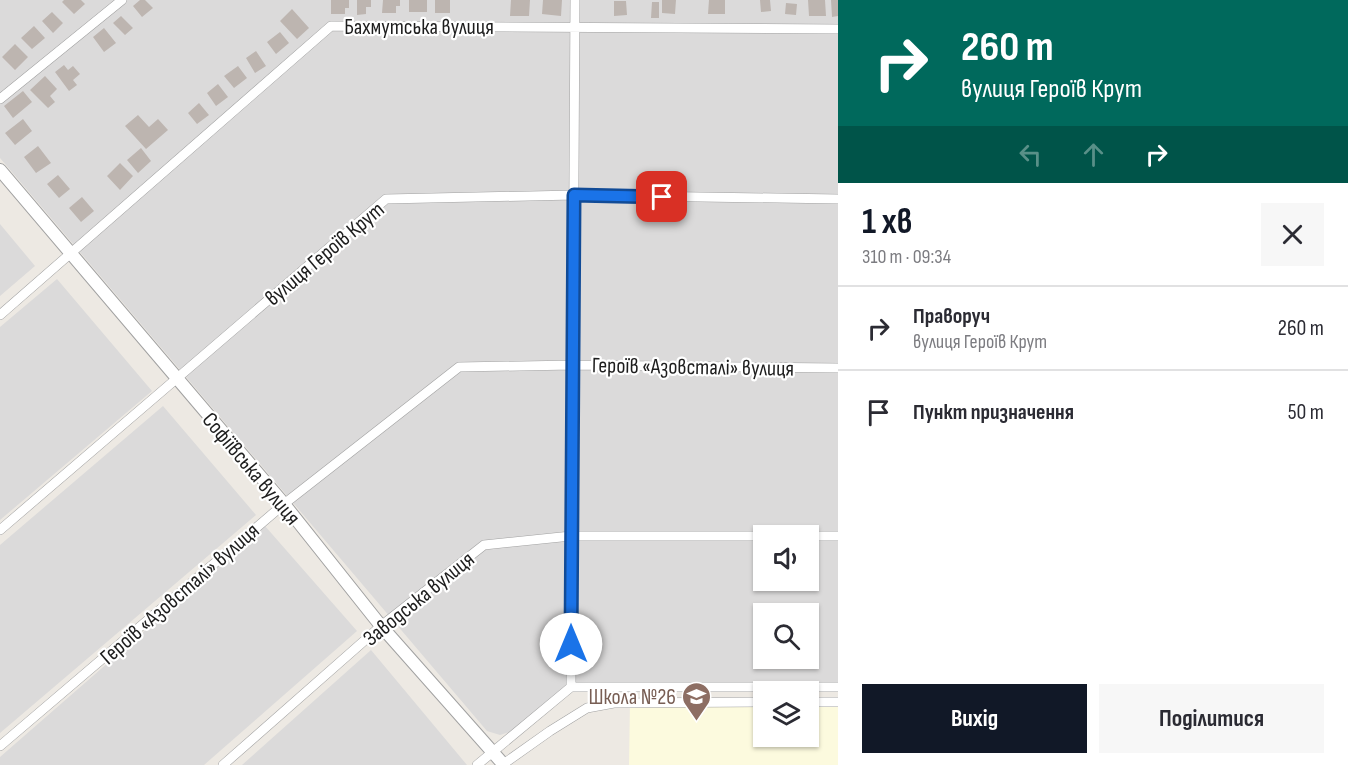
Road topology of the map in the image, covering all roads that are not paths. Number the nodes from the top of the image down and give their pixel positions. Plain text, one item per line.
1 (122, 0) edge
2 (575, 0) edge
3 (575, 27) junction
4 (838, 29) edge
5 (0, 99) edge
6 (0, 170) edge
7 (574, 195) junction
8 (838, 199) edge
9 (72, 254) junction
10 (0, 315) edge
11 (573, 365) junction
12 (838, 368) edge
13 (177, 378) junction
14 (284, 504) junction
15 (0, 530) edge
16 (572, 536) junction
17 (753, 536) edge
18 (819, 536) edge
19 (838, 536) edge
20 (381, 626) junction
21 (571, 687) junction
22 (838, 687) edge
23 (753, 702) edge
24 (819, 702) edge
25 (838, 702) edge
26 (0, 746) edge
27 (493, 751) junction
28 (224, 765) edge
29 (477, 765) edge
30 (503, 765) edge

1 - 5 street
2 - 3 street
3 - 4 street, Бахмутська вулиця
3 - 7 street
3 - 9 street, Бахмутська вулиця
6 - 9 street, Софіївська вулиця
7 - 8 street, вулиця Героїв Крут
7 - 11 street
7 - 13 street, вулиця Героїв Крут
9 - 10 street, Бахмутська вулиця
9 - 13 street, Софіївська вулиця
11 - 12 street, Героїв «Азовсталі» вулиця
11 - 14 street, Героїв «Азовсталі» вулиця
11 - 16 street
13 - 14 street, Софіївська вулиця
13 - 15 street, вулиця Героїв Крут
14 - 20 street, Софіївська вулиця
14 - 26 street, Героїв «Азовсталі» вулиця
16 - 17 street, Заводська вулиця
16 - 20 street, Заводська вулиця
16 - 21 street
18 - 19 street
20 - 27 street, Софіївська вулиця
20 - 28 street, Заводська вулиця
21 - 22 street
21 - 27 street
23 - 30 street
24 - 25 street
27 - 29 street
27 - 30 street, Софіївська вулиця

